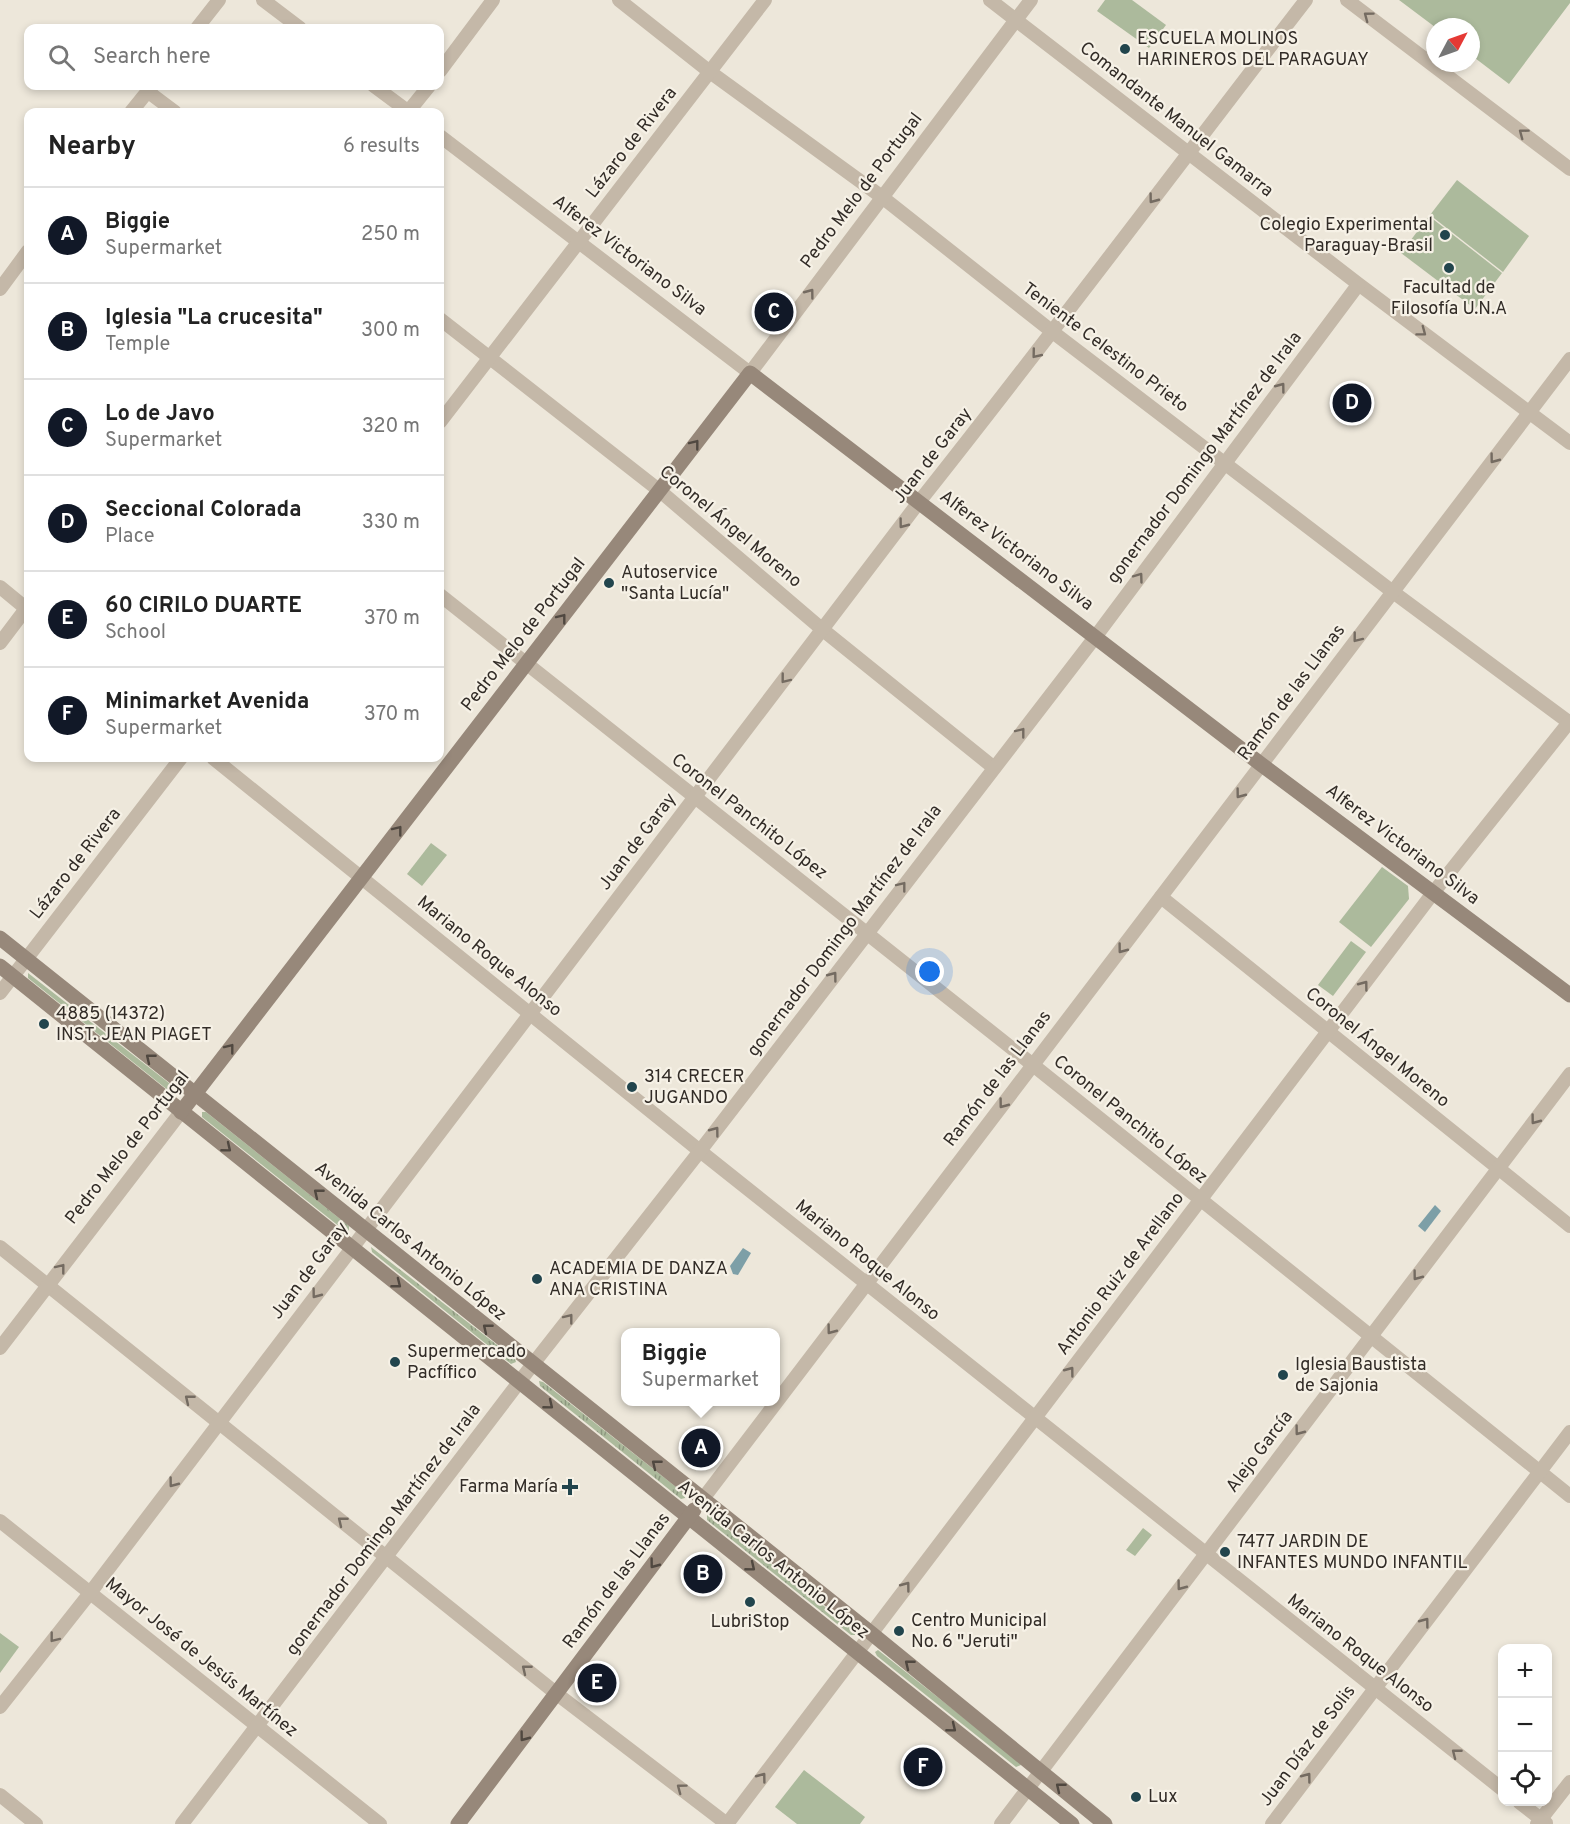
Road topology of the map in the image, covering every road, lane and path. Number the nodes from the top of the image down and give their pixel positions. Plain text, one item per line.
1 (219, 0) edge
2 (263, 0) edge
3 (493, 0) edge
4 (620, 0) edge
5 (765, 0) edge
6 (990, 0) edge
7 (1031, 0) edge
8 (1306, 0) edge
9 (1347, 0) edge
10 (1016, 20) junction
11 (200, 24) edge
12 (295, 24) edge
13 (444, 66) edge
14 (710, 72) junction
15 (148, 90) edge
16 (152, 90) edge
17 (379, 90) edge
18 (426, 90) edge
19 (134, 108) edge
20 (171, 108) edge
21 (403, 108) edge
22 (411, 108) edge
23 (444, 139) edge
24 (1188, 152) junction
25 (1570, 169) edge
26 (882, 197) junction
27 (578, 242) junction
28 (24, 263) edge
29 (1359, 285) junction
30 (0, 289) edge
31 (444, 322) edge
32 (1054, 333) junction
33 (489, 358) junction
34 (1570, 359) edge
35 (750, 373) junction
36 (1530, 412) junction
37 (444, 417) edge
38 (1570, 443) edge
39 (1224, 461) junction
40 (660, 491) junction
41 (919, 502) junction
42 (0, 587) edge
43 (1393, 592) junction
44 (444, 598) edge
45 (24, 605) edge
46 (24, 613) edge
47 (823, 630) junction
48 (1096, 636) junction
49 (0, 643) edge
50 (526, 664) junction
51 (1570, 722) edge
52 (179, 762) edge
53 (218, 762) edge
54 (1262, 765) junction
55 (993, 767) junction
56 (695, 797) junction
57 (362, 877) junction
58 (1433, 893) junction
59 (1161, 897) junction
60 (866, 933) junction
61 (0, 938) edge
62 (26, 959) junction
63 (0, 966) edge
64 (13, 977) junction
65 (0, 993) edge
66 (1570, 995) edge
67 (530, 1014) junction
68 (1328, 1032) junction
69 (1033, 1065) junction
70 (1570, 1074) edge
71 (195, 1094) junction
72 (181, 1112) junction
73 (700, 1151) junction
74 (1498, 1168) junction
75 (1201, 1199) junction
76 (1570, 1226) edge
77 (364, 1230) junction
78 (0, 1247) edge
79 (351, 1247) junction
80 (867, 1284) junction
81 (48, 1285) junction
82 (1371, 1336) junction
83 (0, 1348) edge
84 (533, 1364) junction
85 (520, 1381) junction
86 (780, 1398) edge
87 (774, 1406) edge
88 (1034, 1418) junction
89 (218, 1422) junction
90 (1570, 1432) edge
91 (1540, 1472) junction
92 (1570, 1496) edge
93 (702, 1500) junction
94 (689, 1517) junction
95 (0, 1521) edge
96 (1205, 1554) junction
97 (387, 1557) junction
98 (90, 1593) junction
99 (871, 1633) junction
100 (856, 1652) junction
101 (1374, 1689) junction
102 (557, 1694) junction
103 (0, 1707) edge
104 (256, 1726) junction
105 (1040, 1772) junction
106 (1570, 1782) edge
107 (1498, 1785) edge
108 (1027, 1788) junction
109 (0, 1796) edge
110 (1524, 1806) edge
111 (1542, 1822) edge
112 (36, 1824) edge
113 (182, 1824) edge
114 (380, 1824) edge
115 (458, 1824) edge
116 (727, 1824) edge
117 (1000, 1824) edge
118 (1072, 1824) edge
119 (1105, 1824) edge
120 (1272, 1824) edge

1 - 11 street
2 - 12 street
3 - 13 street
4 - 14 street, Teniente Celestino Prieto
5 - 14 street, Lázaro de Rivera
6 - 10 street, Comandante Manuel Gamarra
7 - 10 street, Pedro Melo de Portugal
8 - 24 street, Juan de Garay
25 -> 9 street
10 - 24 street, Comandante Manuel Gamarra
10 - 26 street, Pedro Melo de Portugal
14 - 26 street, Teniente Celestino Prieto
14 - 27 street, Lázaro de Rivera
15 - 19 street
16 - 20 street
17 - 21 street
18 - 22 street
23 - 27 street, Alferez Victoriano Silva
24 - 29 street, Comandante Manuel Gamarra
24 -> 32 street, Juan de Garay
26 - 32 street, Teniente Celestino Prieto
35 -> 26 street, Pedro Melo de Portugal
27 - 33 street, Lázaro de Rivera
27 - 35 street, Alferez Victoriano Silva
28 - 30 street
29 -> 36 street, Comandante Manuel Gamarra
39 -> 29 street, gonernador Domingo Martínez de Irala
31 - 33 street, Coronel Ángel Moreno
32 - 39 street, Teniente Celestino Prieto
32 -> 41 street, Juan de Garay
33 - 37 street, Lázaro de Rivera
33 - 40 street, Coronel Ángel Moreno
34 - 36 street, Ramón de las Llanas
40 -> 35 main road, Pedro Melo de Portugal
35 - 41 main road, Alferez Victoriano Silva
36 - 38 street, Comandante Manuel Gamarra
36 -> 43 street, Ramón de las Llanas
39 - 43 street, Teniente Celestino Prieto
48 -> 39 street, gonernador Domingo Martínez de Irala
40 - 47 street, Coronel Ángel Moreno
50 -> 40 main road, Pedro Melo de Portugal
41 -> 47 street, Juan de Garay
41 - 48 main road, Alferez Victoriano Silva
42 - 45 street
43 - 51 street, Teniente Celestino Prieto
43 -> 54 street, Ramón de las Llanas
44 - 50 street, Coronel Panchito López
46 - 49 street
47 - 55 street, Coronel Ángel Moreno
47 -> 56 street, Juan de Garay
48 - 54 main road, Alferez Victoriano Silva
55 -> 48 street, gonernador Domingo Martínez de Irala
50 - 56 street, Coronel Panchito López
57 -> 50 main road, Pedro Melo de Portugal
51 - 58 street, Antonio Ruiz de Arellano
52 - 62 street, Lázaro de Rivera
53 - 57 street, Mariano Roque Alonso
54 - 58 main road, Alferez Victoriano Silva
54 -> 59 street, Ramón de las Llanas
60 -> 55 street, gonernador Domingo Martínez de Irala
56 - 60 street, Coronel Panchito López
56 - 67 street, Juan de Garay
57 - 67 street, Mariano Roque Alonso
71 -> 57 main road, Pedro Melo de Portugal
58 - 66 main road, Alferez Victoriano Silva
68 -> 58 street, Antonio Ruiz de Arellano
59 - 68 street, Coronel Ángel Moreno
59 -> 69 street, Ramón de las Llanas
60 - 69 street, Coronel Panchito López
73 -> 60 street, gonernador Domingo Martínez de Irala
61 - 62 main road, Avenida Carlos Antonio López
62 - 64 street, Lázaro de Rivera
71 -> 62 main road, Avenida Carlos Antonio López
63 - 64 main road, Avenida Carlos Antonio López
64 - 65 street, Lázaro de Rivera
64 - 72 main road, Avenida Carlos Antonio López
67 - 73 street, Mariano Roque Alonso
67 - 77 street, Juan de Garay
68 - 74 street, Coronel Ángel Moreno
68 - 75 street, Antonio Ruiz de Arellano
69 - 75 street, Coronel Panchito López
69 -> 80 street, Ramón de las Llanas
70 -> 74 street, Alejo García
71 - 72 main road, Pedro Melo de Portugal
77 -> 71 main road, Avenida Carlos Antonio López
72 -> 79 main road, Avenida Carlos Antonio López
81 -> 72 street, Pedro Melo de Portugal
73 - 80 street, Mariano Roque Alonso
84 -> 73 street, gonernador Domingo Martínez de Irala
74 - 76 street, Coronel Ángel Moreno
74 -> 82 street, Alejo García
75 - 82 street, Coronel Panchito López
88 -> 75 street, Antonio Ruiz de Arellano
77 - 79 street, Juan de Garay
84 -> 77 main road, Avenida Carlos Antonio López
78 - 81 street
79 -> 85 main road, Avenida Carlos Antonio López
79 -> 89 street, Juan de Garay
80 -> 86 street, Ramón de las Llanas
80 - 88 street, Mariano Roque Alonso
81 - 83 street, Pedro Melo de Portugal
89 -> 81 street
82 - 91 street, Coronel Panchito López
82 -> 96 street, Alejo García
84 - 85 street, gonernador Domingo Martínez de Irala
93 -> 84 main road, Avenida Carlos Antonio López
85 -> 94 main road, Avenida Carlos Antonio López
85 - 97 street, gonernador Domingo Martínez de Irala
87 -> 93 street, Ramón de las Llanas
88 - 96 street, Mariano Roque Alonso
99 -> 88 street, Antonio Ruiz de Arellano
97 -> 89 street
89 -> 98 street, Juan de Garay
90 - 91 street, Juan Díaz de Solis
91 - 92 street, Coronel Panchito López
101 -> 91 street, Juan Díaz de Solis
93 - 94 main road, Ramón de las Llanas
93 - 99 main road, Avenida Carlos Antonio López
94 -> 100 main road, Avenida Carlos Antonio López
94 -> 102 main road, Ramón de las Llanas
95 - 98 street, Mayor José de Jesús Martínez
96 - 101 street, Mariano Roque Alonso
96 -> 105 street, Alejo García
102 -> 97 street
97 - 104 street, gonernador Domingo Martínez de Irala
98 -> 103 street, Juan de Garay
98 - 104 street, Mayor José de Jesús Martínez
99 - 100 street, Antonio Ruiz de Arellano
105 -> 99 main road, Avenida Carlos Antonio López
100 -> 108 main road, Avenida Carlos Antonio López
116 -> 100 street, Antonio Ruiz de Arellano
107 -> 101 street, Mariano Roque Alonso
120 -> 101 street, Juan Díaz de Solis
102 -> 115 main road, Ramón de las Llanas
116 -> 102 street
104 - 113 street, gonernador Domingo Martínez de Irala
104 - 114 street, Mayor José de Jesús Martínez
105 - 108 street, Alejo García
119 -> 105 main road, Avenida Carlos Antonio López
106 - 111 street
108 - 117 street, Alejo García
108 - 118 main road, Avenida Carlos Antonio López
109 - 112 street
110 - 111 street

